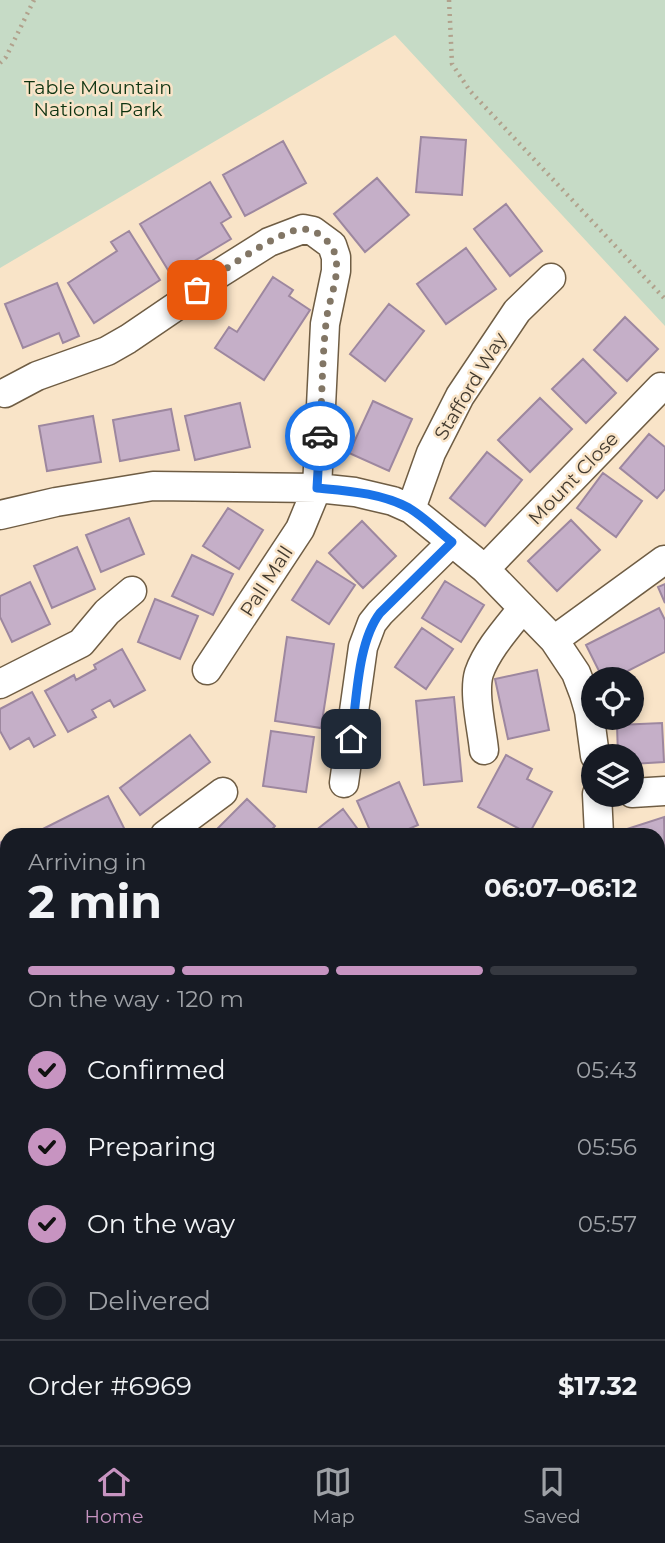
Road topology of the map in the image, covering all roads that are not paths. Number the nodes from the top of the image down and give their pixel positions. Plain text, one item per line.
1 (551, 278) dead end
2 (660, 387) dead end
3 (5, 393) dead end
4 (317, 488) junction
5 (411, 509) junction
6 (0, 515) edge
7 (452, 542) junction
8 (664, 560) edge
9 (485, 569) junction
10 (131, 591) dead end
11 (522, 609) junction
12 (554, 640) junction
13 (207, 670) dead end
14 (0, 684) edge
15 (593, 744) edge
16 (484, 750) dead end
17 (344, 783) dead end
18 (665, 791) edge
19 (223, 792) dead end
20 (644, 792) edge
21 (598, 807) edge
22 (174, 828) edge
23 (599, 828) edge

1 - 5 street, Stafford Way
2 - 9 street, Mount Close
3 - 4 street, Pall Mall
4 - 5 street
4 - 6 street
4 - 13 street, Pall Mall
5 - 7 street
7 - 9 street
7 - 17 street
8 - 12 street
9 - 11 street
10 - 14 street
11 - 12 street
11 - 16 street
12 - 15 street
18 - 20 street
19 - 22 street
21 - 23 street

